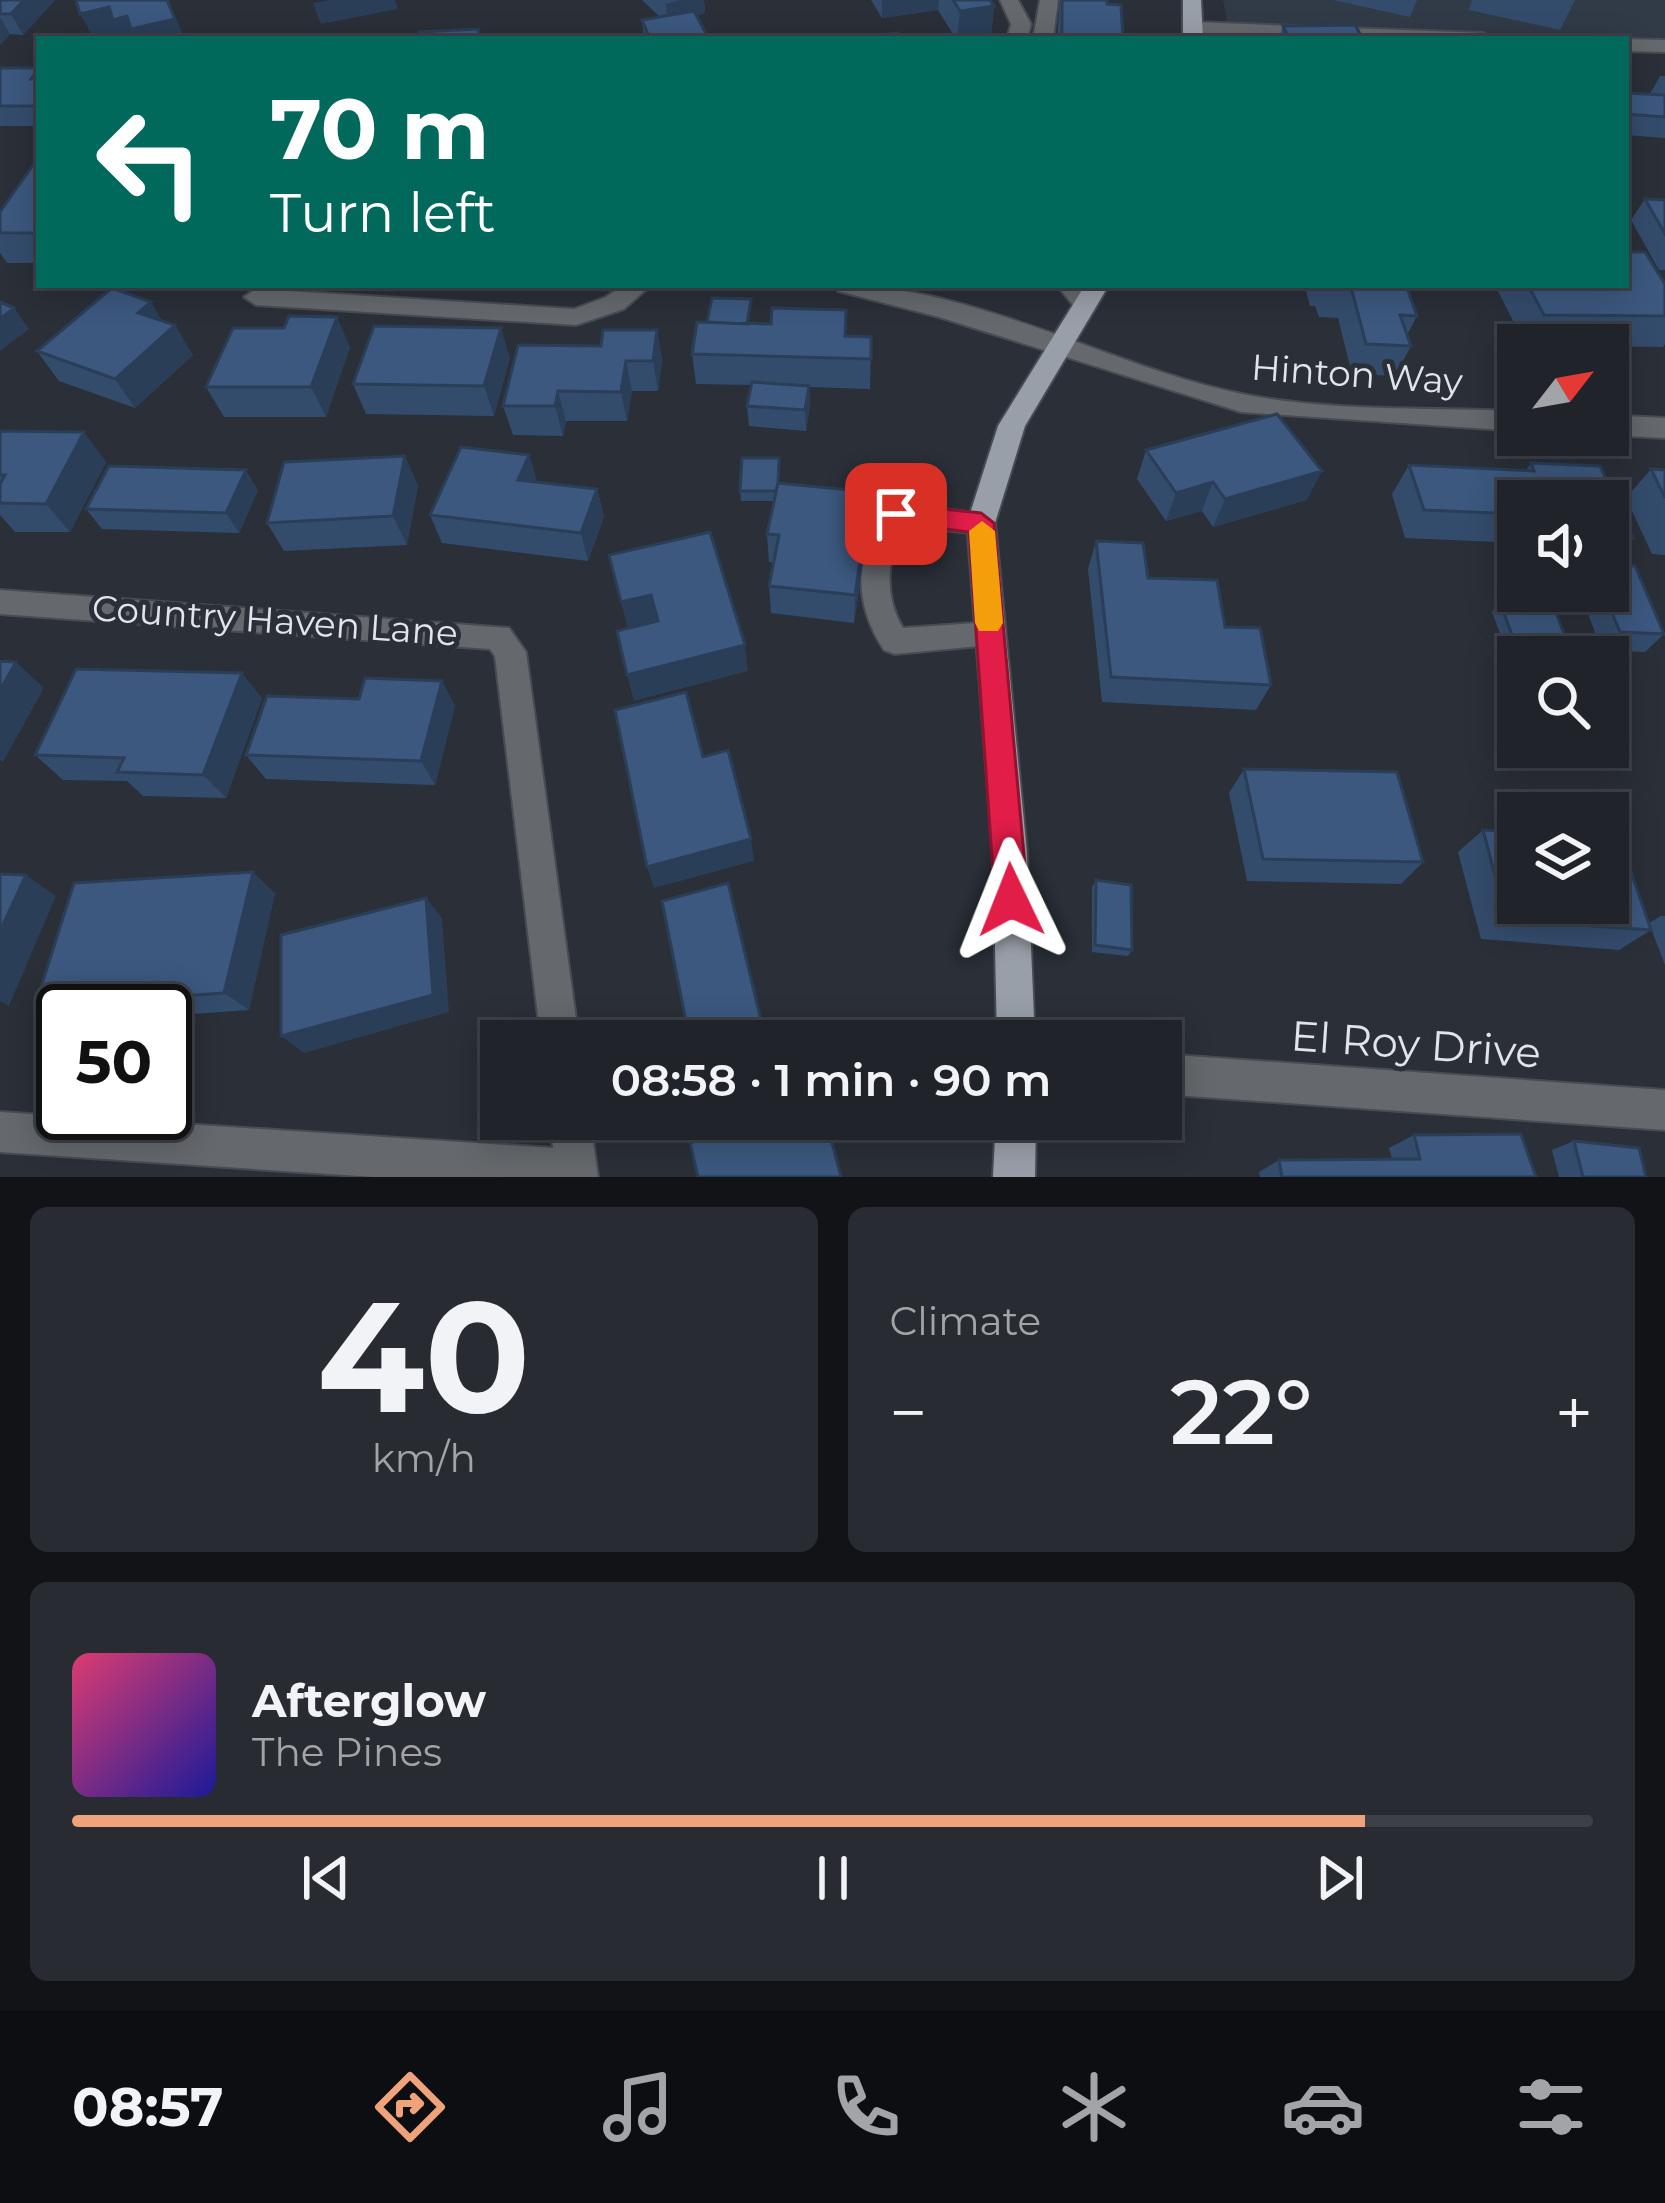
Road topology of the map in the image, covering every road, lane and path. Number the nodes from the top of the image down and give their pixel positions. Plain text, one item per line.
1 (1010, 0) edge
2 (1049, 0) edge
3 (1192, 0) edge
4 (1194, 33) edge
5 (1018, 36) edge
6 (1043, 36) edge
7 (1338, 36) edge
8 (1629, 44) edge
9 (1665, 46) edge
10 (635, 288) edge
11 (860, 288) edge
12 (1084, 291) edge
13 (256, 297) dead end
14 (1054, 347) junction
15 (1497, 420) edge
16 (1629, 426) edge
17 (1665, 428) edge
18 (981, 523) junction
19 (0, 602) edge
20 (990, 634) junction
21 (557, 1020) edge
22 (1015, 1020) edge
23 (1182, 1076) edge
24 (1665, 1110) edge
25 (0, 1132) edge
26 (573, 1140) edge
27 (1015, 1140) edge
28 (577, 1173) edge
29 (1014, 1177) edge

1 - 5 street
2 - 6 street
3 - 4 main road
4 - 7 street
8 - 9 street
10 - 13 street
11 - 14 street, Hinton Way
12 - 14 main road
14 - 15 street, Hinton Way
14 - 18 main road
16 - 17 street
18 - 20 main road
18 - 20 street
19 - 21 street, Country Haven Lane
20 - 22 main road
23 - 24 street, El Roy Drive
25 - 28 street
26 - 28 street
27 - 29 main road

